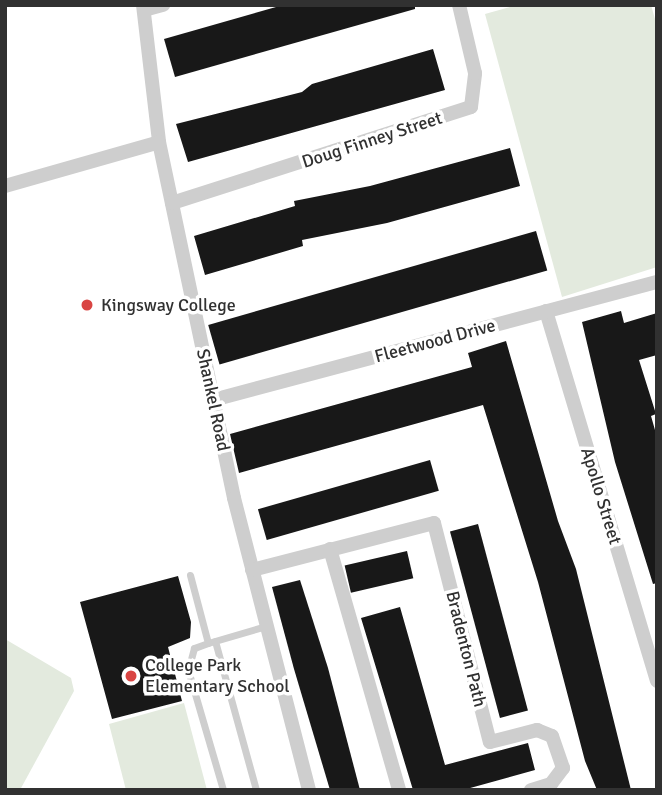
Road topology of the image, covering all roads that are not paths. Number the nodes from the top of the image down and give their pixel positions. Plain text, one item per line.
1 (163, 5) edge
2 (458, 5) edge
3 (143, 8) edge
4 (159, 142) junction
5 (5, 186) edge
6 (172, 203) junction
7 (657, 282) edge
8 (546, 311) junction
9 (213, 400) junction
10 (330, 549) junction
11 (253, 570) junction
12 (190, 575) dead end
13 (267, 626) junction
14 (211, 642) junction
15 (657, 681) edge
16 (305, 789) edge
17 (223, 790) edge
18 (256, 790) edge
19 (399, 790) edge
20 (531, 790) edge

1 - 3 street
2 - 6 street, Doug Finney Street
3 - 4 street, Shankel Road
4 - 5 street
4 - 6 street, Shankel Road
6 - 9 street, Shankel Road
7 - 8 street, Fleetwood Drive
8 - 9 street, Fleetwood Drive
8 - 15 street, Apollo Street
9 - 11 street, Shankel Road
10 - 11 street, Bradenton Path
10 - 19 street
10 - 20 street, Bradenton Path
11 - 13 street, Shankel Road
12 - 14 lane
13 - 14 lane
13 - 16 street, Shankel Road
14 - 17 lane
14 - 18 lane

